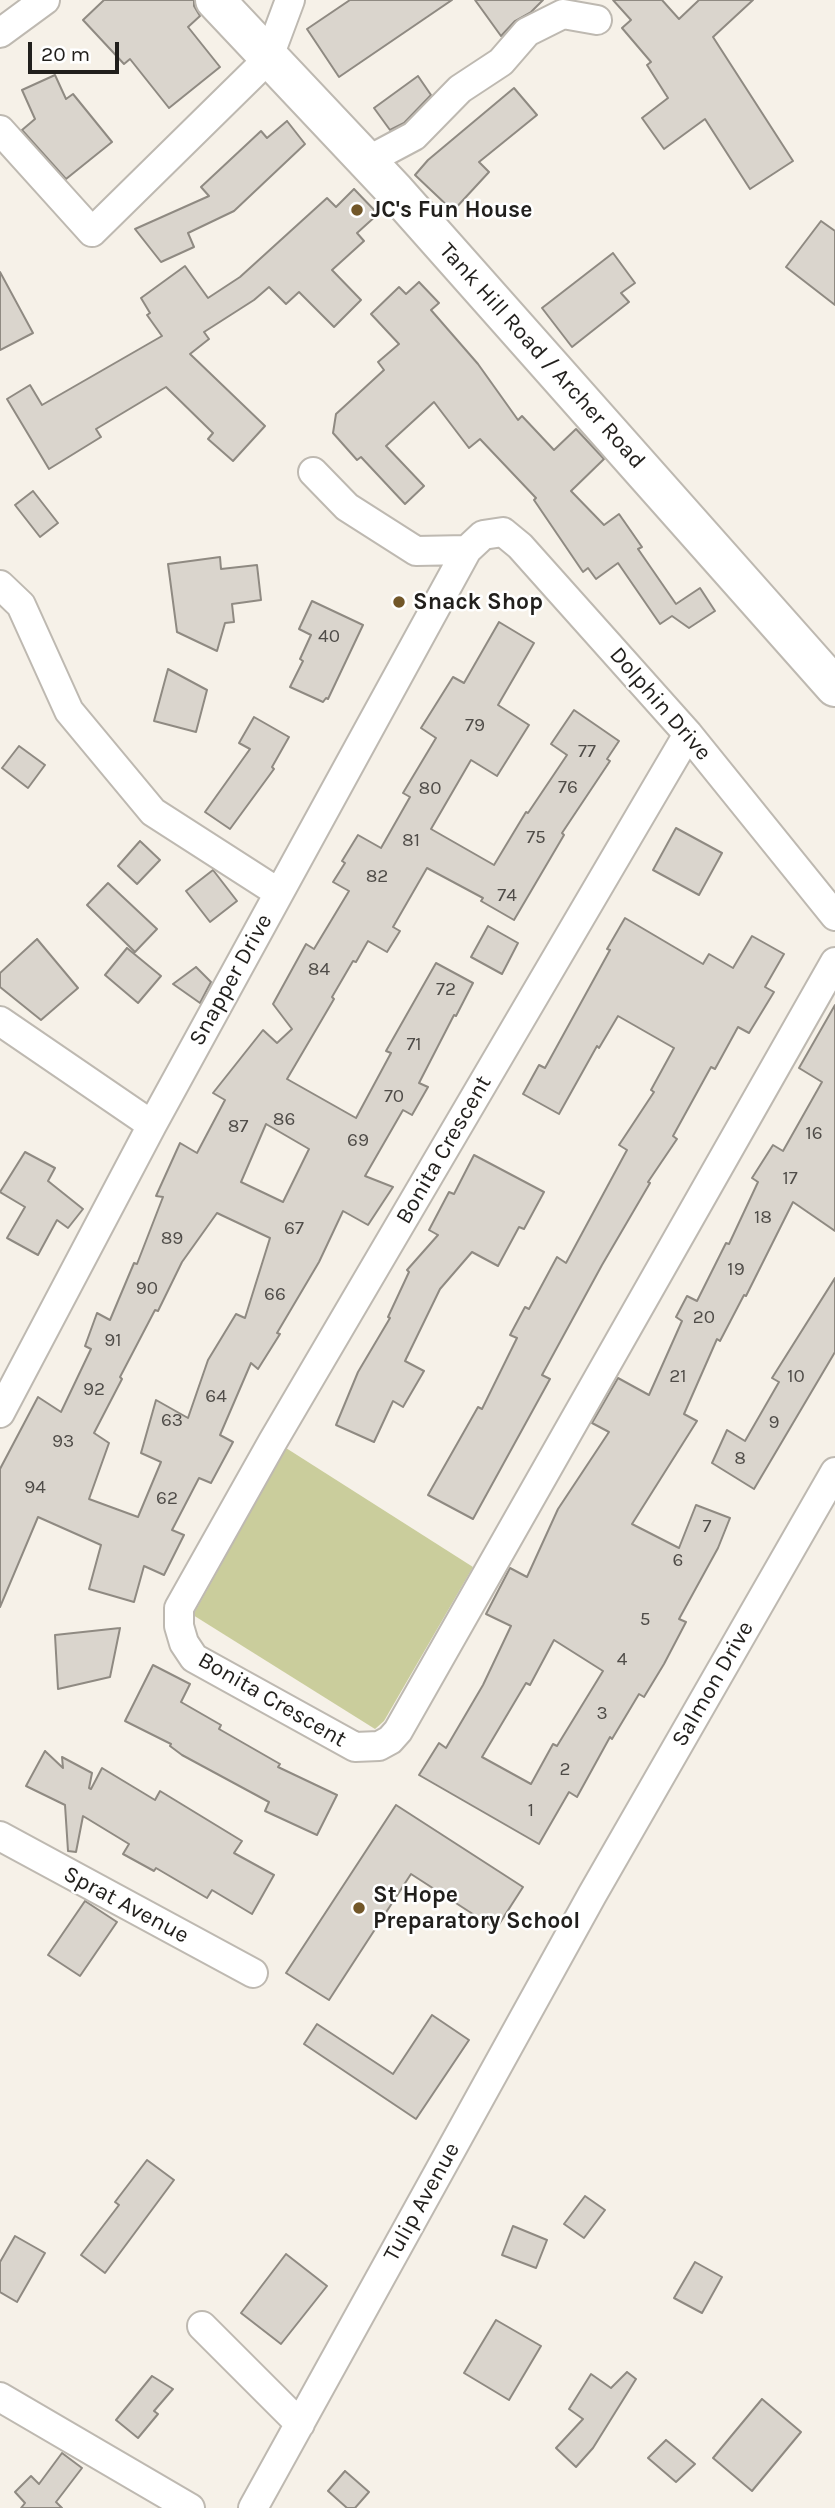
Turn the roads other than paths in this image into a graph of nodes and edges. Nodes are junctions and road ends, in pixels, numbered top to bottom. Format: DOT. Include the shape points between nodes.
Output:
graph roads {
  1 [pos="46,0"];
  2 [pos="215,0"];
  3 [pos="290,0"];
  4 [pos="597,20"];
  5 [pos="0,33"];
  6 [pos="268,59"];
  7 [pos="0,130"];
  8 [pos="367,161"];
  9 [pos="313,472"];
  10 [pos="467,550"];
  11 [pos="0,586"];
  12 [pos="835,687"];
  13 [pos="688,734"];
  14 [pos="279,893"];
  15 [pos="835,916"];
  16 [pos="835,962"];
  17 [pos="0,1021"];
  18 [pos="152,1125"];
  19 [pos="0,1413"];
  20 [pos="835,1472"];
  21 [pos="0,1836"];
  22 [pos="592,1895"];
  23 [pos="253,1973"];
  24 [pos="202,2326"];
  25 [pos="0,2397"];
  26 [pos="300,2424"];
  27 [pos="190,2508"];
  28 [pos="253,2508"];
  1 -- 5 [label="street"];
  2 -- 6 [label="street, Tank Hill Road / Archer Road"];
  3 -- 6 [label="street"];
  4 -- 8 [label="street" via="563,14 527,32 501,62 460,89 414,136"];
  6 -- 7 [label="street" via="92,232"];
  6 -- 8 [label="street, Tank Hill Road / Archer Road"];
  8 -- 12 [label="street, Tank Hill Road / Archer Road"];
  9 -- 10 [label="street" via="347,507 416,551"];
  10 -- 13 [label="street, Dolphin Drive" via="484,535 503,532 520,546"];
  10 -- 14 [label="street, Snapper Drive"];
  11 -- 14 [label="street" via="21,605 69,711 153,812"];
  13 -- 15 [label="street, Dolphin Drive"];
  13 -- 16 [label="street, Bonita Crescent" via="179,1608 184,1643 194,1658 355,1747 379,1746 390,1740"];
  14 -- 18 [label="street, Snapper Drive"];
  17 -- 18 [label="street"];
  18 -- 19 [label="street, Snapper Drive"];
  20 -- 22 [label="street, Salmon Drive"];
  21 -- 23 [label="street, Sprat Avenue"];
  22 -- 26 [label="street, Tulip Avenue"];
  24 -- 26 [label="street"];
  25 -- 27 [label="street"];
  26 -- 28 [label="street, Tulip Avenue"];
}
